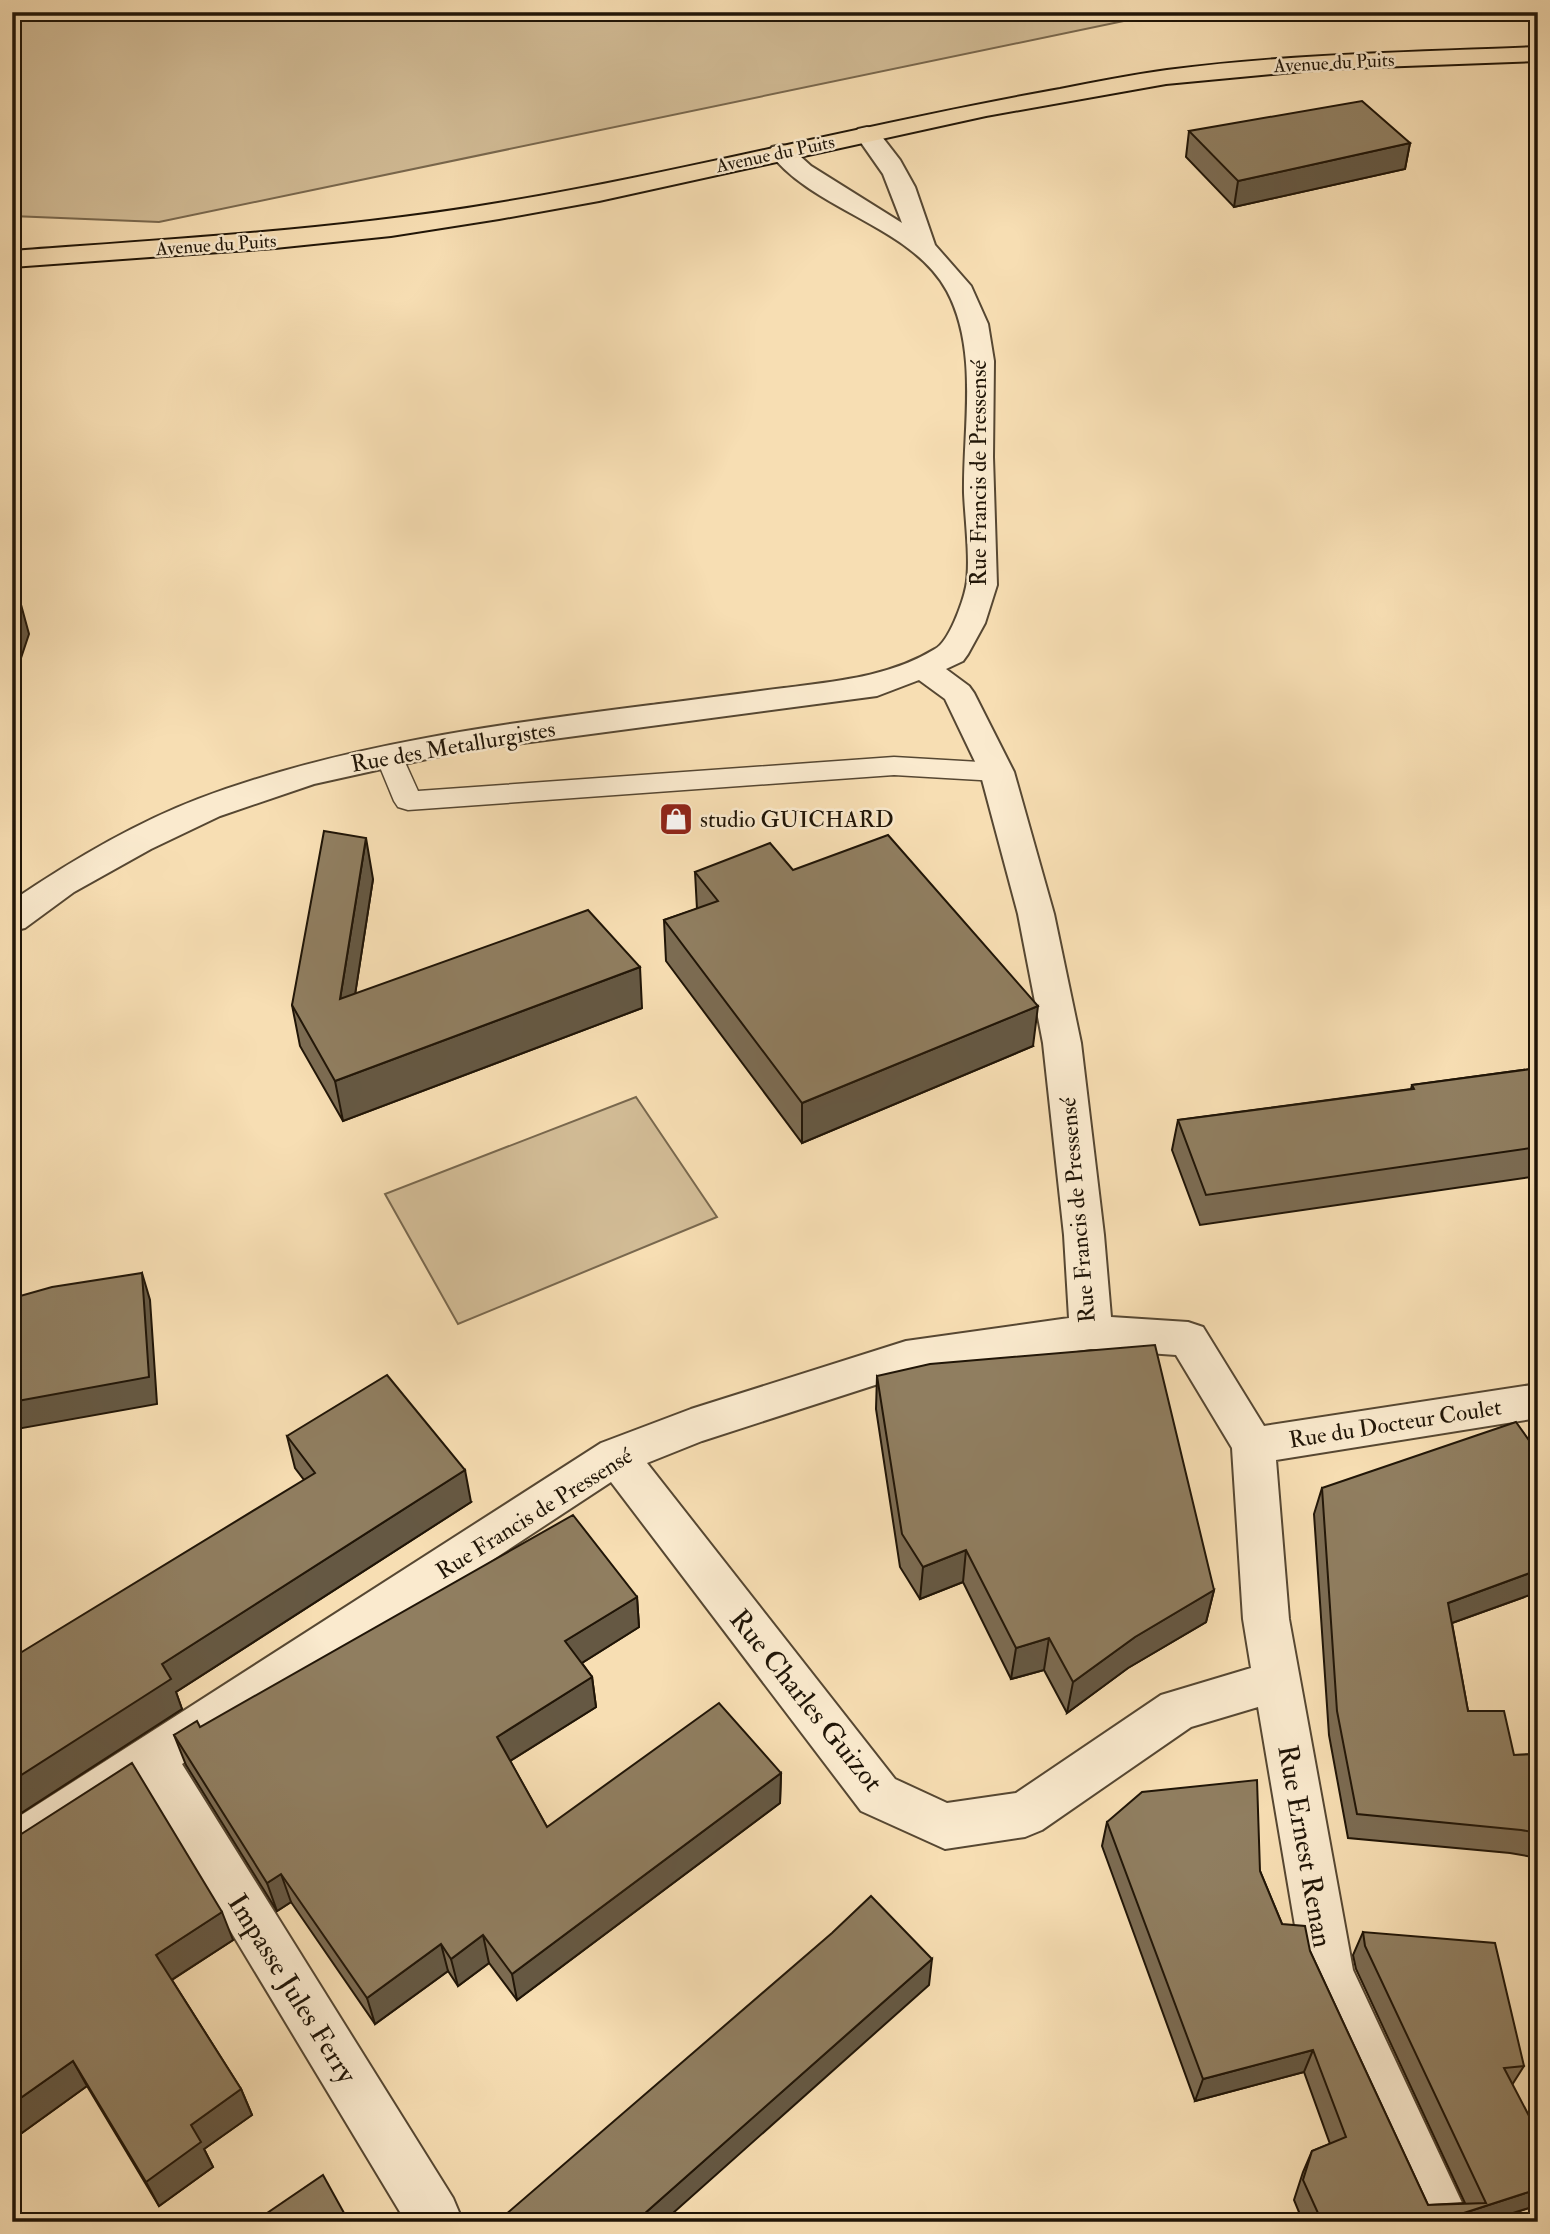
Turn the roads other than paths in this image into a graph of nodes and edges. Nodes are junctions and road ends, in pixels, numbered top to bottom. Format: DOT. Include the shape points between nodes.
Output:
graph roads {
  1 [pos="1538,54"];
  2 [pos="1538,66"];
  3 [pos="875,143"];
  4 [pos="781,152"];
  5 [pos="802,171"];
  6 [pos="923,247"];
  7 [pos="12,260"];
  8 [pos="924,668"];
  9 [pos="389,755"];
  10 [pos="997,772"];
  11 [pos="12,919"];
  12 [pos="1091,1332"];
  13 [pos="1538,1401"];
  14 [pos="1252,1446"];
  15 [pos="616,1456"];
  16 [pos="1278,1681"];
  17 [pos="152,1758"];
  18 [pos="12,1849"];
  19 [pos="434,2217"];
  20 [pos="1444,2222"];
  1 -- 3 [label="main road, Avenue du Puits" via="1324,62 1193,74 986,109"];
  2 -- 3 [label="main road, Avenue du Puits" via="1330,78 1182,94 982,130"];
  3 -- 4 [label="main road, Avenue du Puits"];
  3 -- 5 [label="main road, Avenue du Puits"];
  3 -- 6 [label="street" via="903,185"];
  4 -- 5 [label="street"];
  4 -- 7 [label="main road, Avenue du Puits" via="599,193 391,228"];
  5 -- 6 [label="street"];
  5 -- 7 [label="main road, Avenue du Puits" via="588,216 376,244 83,266"];
  6 -- 8 [label="street, Rue Francis de Pressensé" via="958,286 974,324 980,361 982,585 952,654"];
  8 -- 9 [label="street, Rue des Metallurgistes" via="877,686 558,726"];
  8 -- 10 [label="street, Rue Francis de Pressensé" via="958,693"];
  9 -- 10 [label="lane" via="408,801 894,766"];
  9 -- 11 [label="street, Rue des Metallurgistes" via="307,775 208,808 62,884"];
  10 -- 12 [label="street, Rue Francis de Pressensé" via="1037,914 1062,1043"];
  12 -- 14 [label="street" via="1188,1339"];
  12 -- 15 [label="street, Rue Francis de Pressensé" via="906,1357"];
  13 -- 14 [label="street, Rue du Docteur Coulet"];
  14 -- 16 [label="street, Rue Ernest Renan" via="1266,1619"];
  15 -- 16 [label="street, Rue Charles Guizot" via="878,1795 945,1826 1025,1814 1178,1710"];
  15 -- 17 [label="street, Rue Francis de Pressensé"];
  16 -- 20 [label="street, Rue Ernest Renan" via="1328,1973"];
  17 -- 18 [label="street, Rue Francis de Pressensé"];
  17 -- 19 [label="street, Impasse Jules Ferry"];
}
